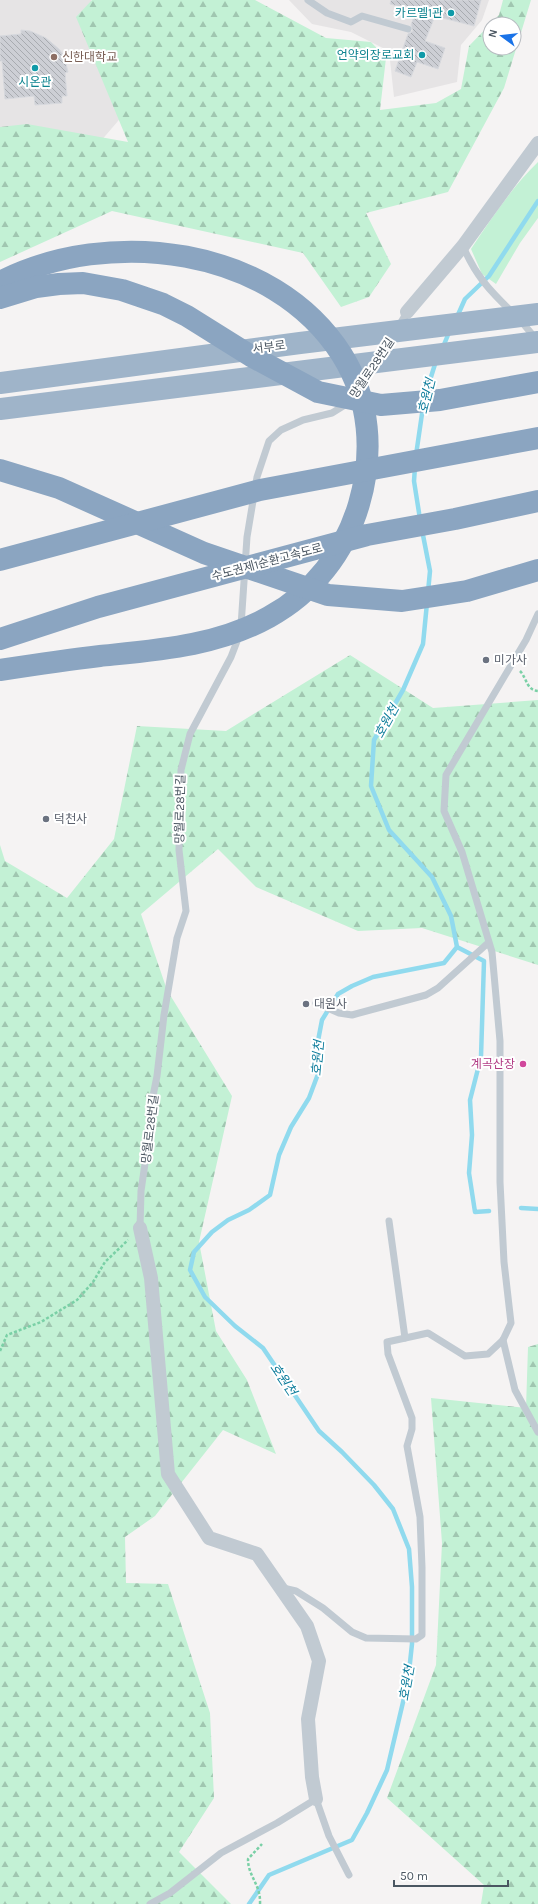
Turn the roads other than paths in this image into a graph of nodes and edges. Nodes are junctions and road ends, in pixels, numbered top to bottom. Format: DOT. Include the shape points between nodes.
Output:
graph roads {
  1 [pos="308,0"];
  2 [pos="408,29"];
  3 [pos="538,143"];
  4 [pos="463,246"];
  5 [pos="0,282"];
  6 [pos="0,298"];
  7 [pos="406,312"];
  8 [pos="538,314"];
  9 [pos="538,342"];
  10 [pos="0,382"];
  11 [pos="538,382"];
  12 [pos="0,409"];
  13 [pos="537,438"];
  14 [pos="0,470"];
  15 [pos="538,501"];
  16 [pos="0,560"];
  17 [pos="538,570"];
  18 [pos="538,614"];
  19 [pos="6,636"];
  20 [pos="0,670"];
  21 [pos="488,943"];
  22 [pos="316,1002"];
  23 [pos="389,1221"];
  24 [pos="140,1228"];
  25 [pos="405,1338"];
  26 [pos="503,1340"];
  27 [pos="538,1432"];
  28 [pos="282,1588"];
  29 [pos="316,1799"];
  30 [pos="349,1874"];
  31 [pos="150,1904"];
  1 -- 2 [label="lane" via="327,13 351,22 362,16"];
  3 -- 4 [label="street, 망월로28번길"];
  4 -- 7 [label="street, 망월로28번길"];
  4 -- 9 [label="lane" via="471,266 492,293 526,325"];
  5 -- 20 [label="highway" via="40,265 98,252 165,253 194,258 262,282 305,311 334,344 359,391 368,438 366,474 355,518 338,553 317,580 296,600 270,617 237,632 181,646"];
  6 -- 11 [label="highway" via="19,291 71,283 122,290 149,299 200,323 251,356 318,392 381,405 440,400"];
  7 -- 24 [label="lane, 망월로28번길" via="389,345 347,405 332,414 303,420 281,430 269,441 263,454 246,538 240,633 231,657 190,734 180,770 179,850 186,911 177,938 150,1111 141,1191"];
  8 -- 10 [label="highway, 서부로"];
  9 -- 12 [label="highway"];
  13 -- 16 [label="highway" via="260,490"];
  14 -- 17 [label="highway" via="30,478 81,498 204,553 328,595 402,601 467,591"];
  15 -- 19 [label="highway, 수도권제1순환고속도로" via="367,535 98,607"];
  18 -- 21 [label="lane" via="526,640 446,775 444,811 462,852"];
  21 -- 22 [label="lane" via="438,988 426,995 352,1015 339,1013"];
  21 -- 26 [label="lane" via="492,952 500,1041 500,1182 504,1262 511,1323"];
  23 -- 25 [label="lane"];
  24 -- 28 [label="street, 망월로28번길" via="151,1278 168,1474 208,1538 257,1554"];
  25 -- 26 [label="lane" via="428,1333 465,1356 488,1354"];
  25 -- 28 [label="lane" via="387,1342 388,1354 412,1418 407,1446 420,1517 422,1635 416,1639 366,1638 352,1632 296,1591"];
  26 -- 27 [label="lane" via="515,1390"];
  28 -- 29 [label="street" via="307,1626 319,1661 308,1719"];
  29 -- 30 [label="lane" via="329,1836"];
  29 -- 31 [label="lane" via="221,1853 170,1893"];
}
